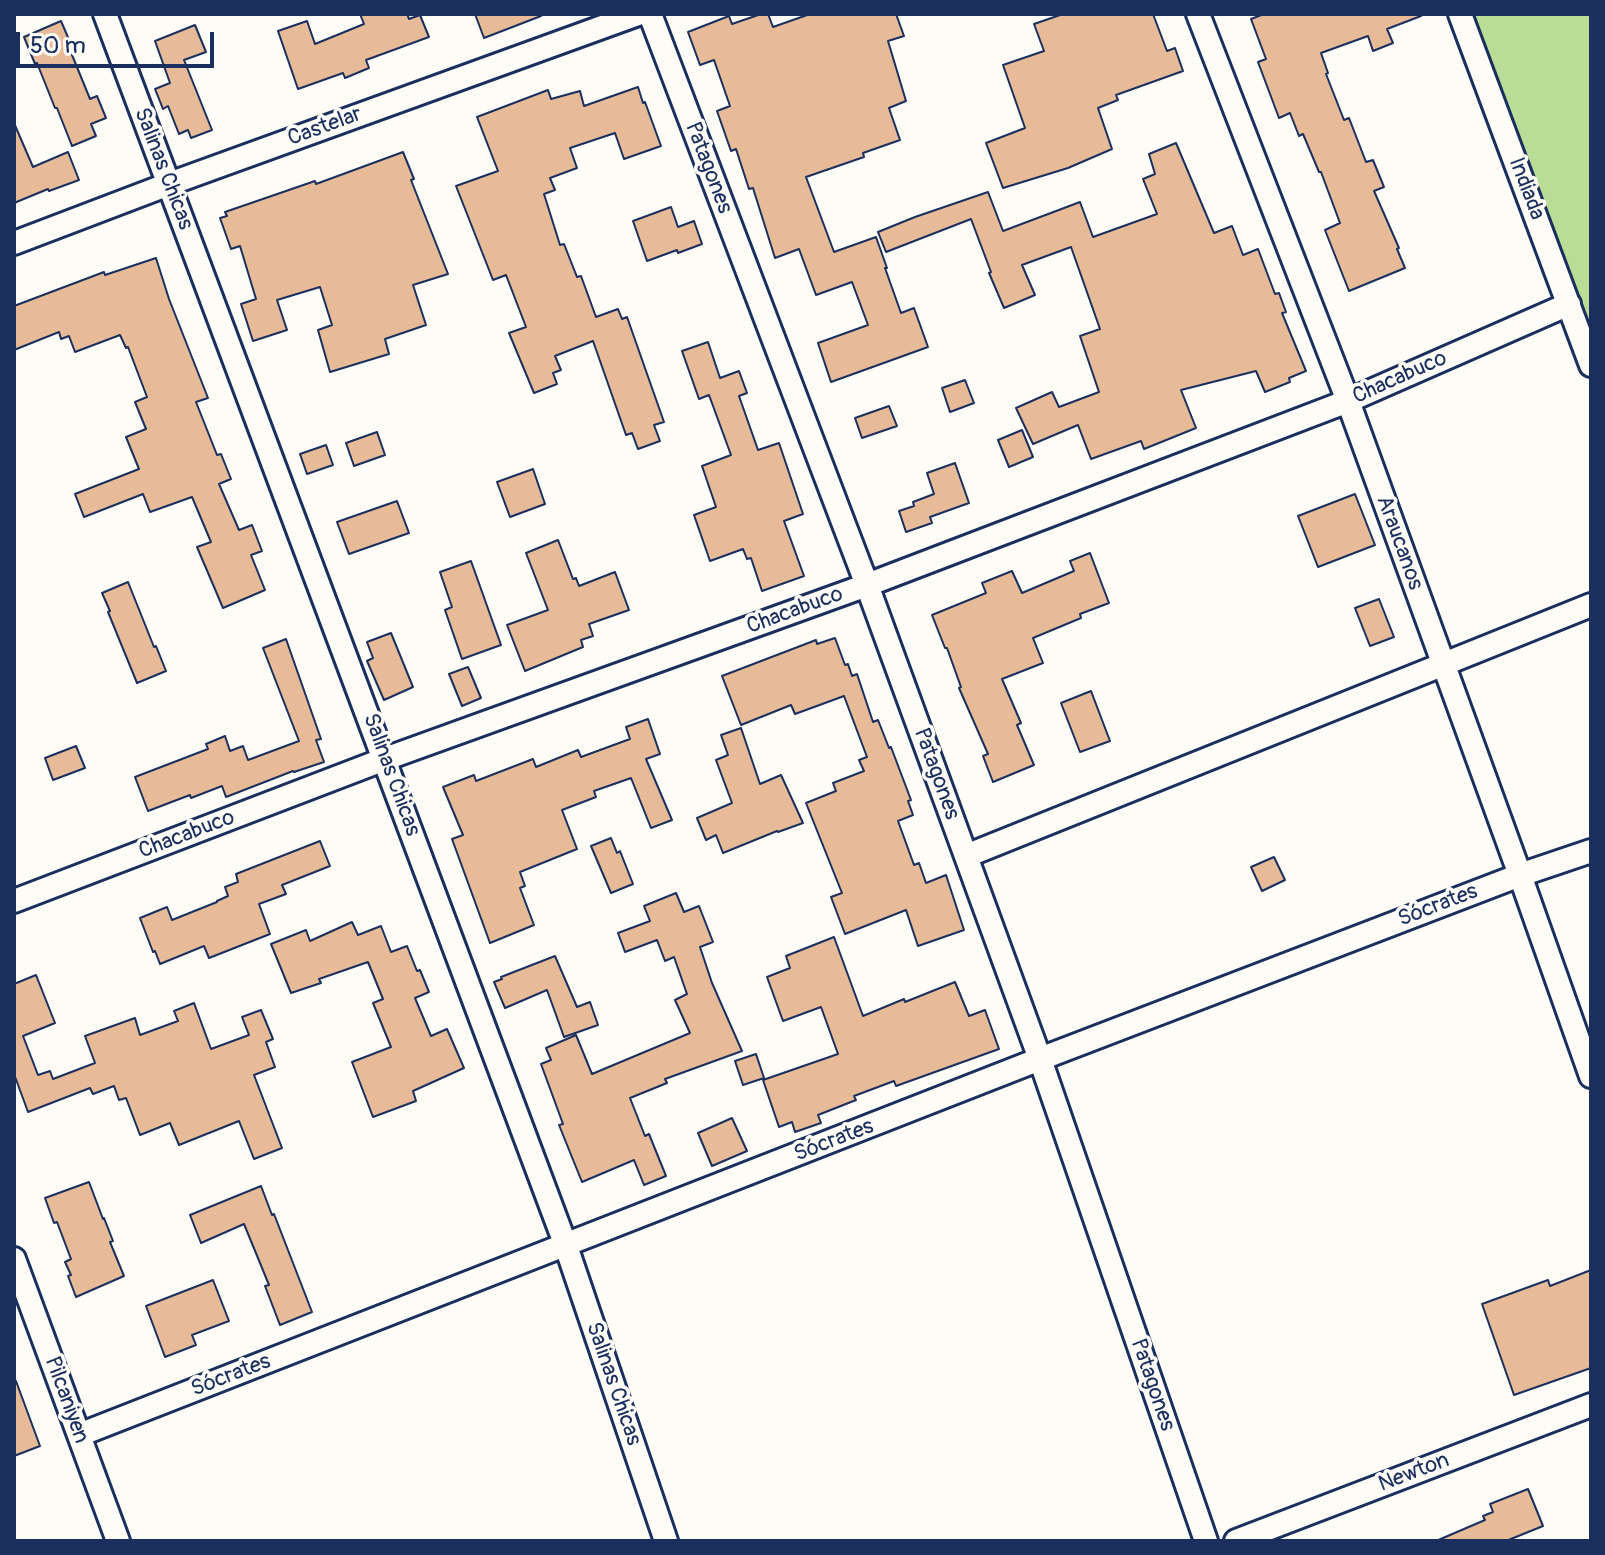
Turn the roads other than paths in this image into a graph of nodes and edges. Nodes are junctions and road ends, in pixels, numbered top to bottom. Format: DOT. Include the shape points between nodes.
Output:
graph roads {
  1 [pos="105,14"];
  2 [pos="638,14"];
  3 [pos="650,14"];
  4 [pos="1198,14"];
  5 [pos="1460,14"];
  6 [pos="169,184"];
  7 [pos="14,243"];
  8 [pos="1569,304"];
  9 [pos="1591,365"];
  10 [pos="1348,401"];
  11 [pos="867,585"];
  12 [pos="1591,605"];
  13 [pos="1443,665"];
  14 [pos="385,759"];
  15 [pos="1591,851"];
  16 [pos="966,856"];
  17 [pos="1520,875"];
  18 [pos="14,901"];
  19 [pos="1040,1059"];
  20 [pos="1591,1076"];
  21 [pos="566,1246"];
  22 [pos="14,1259"];
  23 [pos="22,1307"];
  24 [pos="1591,1405"];
  25 [pos="79,1435"];
  26 [pos="118,1541"];
  27 [pos="666,1541"];
  28 [pos="1206,1541"];
  29 [pos="1236,1541"];
  1 -- 6 [label="street, Salinas Chicas"];
  2 -- 6 [label="street, Castelar"];
  3 -- 11 [label="street, Patagones"];
  4 -- 10 [label="street, Araucanos"];
  5 -- 8 [label="street, Indiada"];
  6 -- 7 [label="street, Castelar"];
  6 -- 14 [label="street, Salinas Chicas"];
  8 -- 9 [label="street, Indiada"];
  8 -- 10 [label="street, Chacabuco"];
  10 -- 11 [label="street, Chacabuco"];
  10 -- 13 [label="street, Araucanos"];
  11 -- 14 [label="street, Chacabuco"];
  11 -- 16 [label="street, Patagones"];
  12 -- 13 [label="street"];
  13 -- 16 [label="street"];
  13 -- 17 [label="street, Araucanos"];
  14 -- 18 [label="street, Chacabuco"];
  14 -- 21 [label="street, Salinas Chicas"];
  15 -- 17 [label="street, Sócrates"];
  16 -- 19 [label="street, Patagones"];
  17 -- 19 [label="street, Sócrates"];
  17 -- 20 [label="street, Araucanos"];
  19 -- 21 [label="street, Sócrates"];
  19 -- 28 [label="street, Patagones"];
  21 -- 25 [label="street, Sócrates"];
  21 -- 27 [label="street, Salinas Chicas"];
  22 -- 23 [label="street, Pilcaniyen"];
  23 -- 25 [label="street, Pilcaniyen"];
  24 -- 29 [label="street, Newton"];
  25 -- 26 [label="street, Pilcaniyen"];
}
